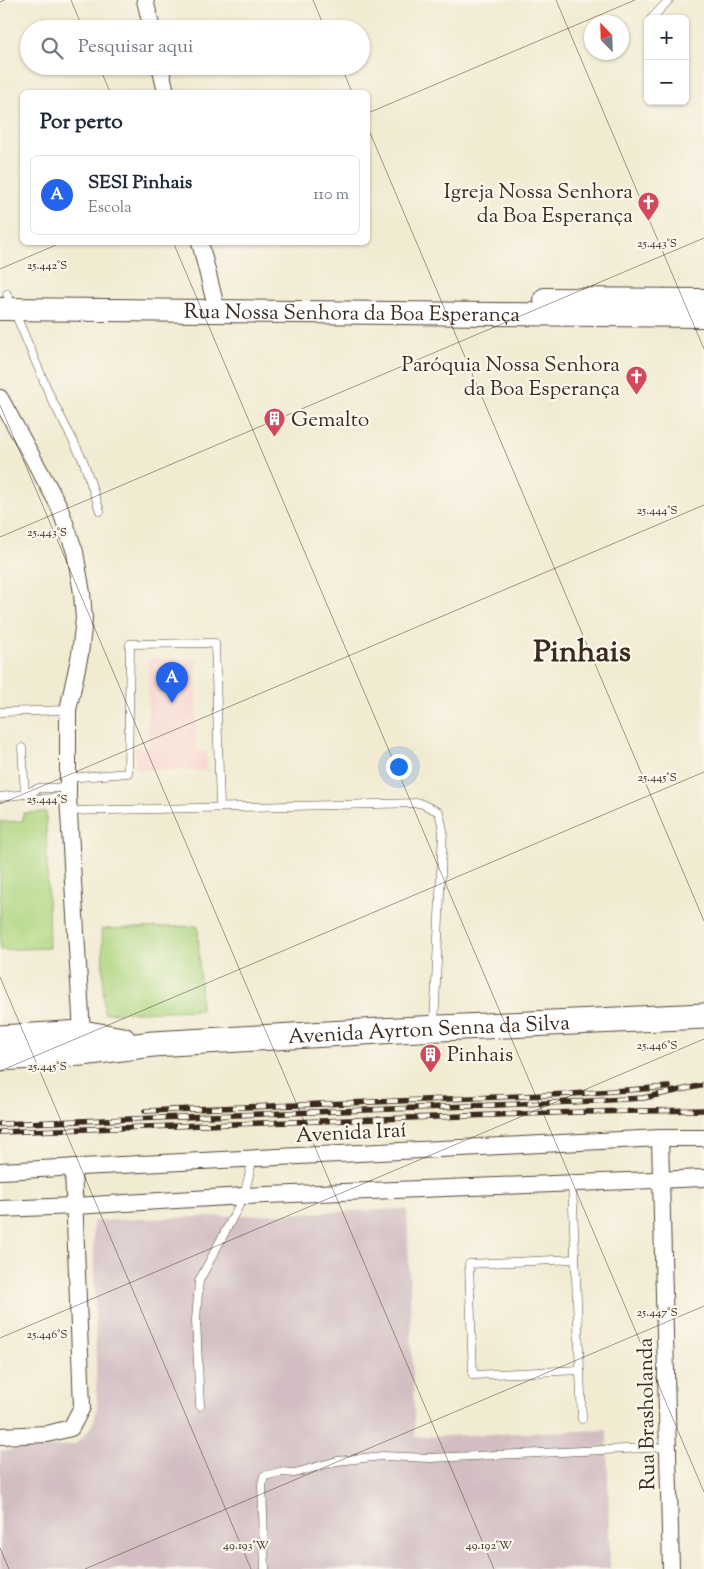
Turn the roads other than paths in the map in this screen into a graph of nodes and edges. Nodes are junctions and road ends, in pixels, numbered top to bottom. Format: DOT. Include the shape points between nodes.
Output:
graph roads {
  1 [pos="145,0"];
  2 [pos="669,0"];
  3 [pos="655,15"];
  4 [pos="150,20"];
  5 [pos="162,75"];
  6 [pos="166,90"];
  7 [pos="201,245"];
  8 [pos="704,300"];
  9 [pos="5,301"];
  10 [pos="215,304"];
  11 [pos="704,316"];
  12 [pos="0,398"];
  13 [pos="100,511"];
  14 [pos="68,710"];
  15 [pos="0,712"];
  16 [pos="22,748"];
  17 [pos="69,793"];
  18 [pos="25,794"];
  19 [pos="0,797"];
  20 [pos="220,807"];
  21 [pos="704,1016"];
  22 [pos="434,1028"];
  23 [pos="82,1033"];
  24 [pos="0,1038"];
  25 [pos="153,1044"];
  26 [pos="0,1058"];
  27 [pos="660,1138"];
  28 [pos="704,1138"];
  29 [pos="253,1158"];
  30 [pos="73,1168"];
  31 [pos="0,1170"];
  32 [pos="704,1178"];
  33 [pos="661,1179"];
  34 [pos="572,1183"];
  35 [pos="244,1196"];
  36 [pos="76,1206"];
  37 [pos="0,1209"];
  38 [pos="575,1259"];
  39 [pos="580,1370"];
  40 [pos="200,1406"];
  41 [pos="582,1419"];
  42 [pos="0,1436"];
  43 [pos="668,1447"];
  44 [pos="264,1569"];
  45 [pos="671,1569"];
  1 -- 4 [label="street"];
  2 -- 3 [label="lane"];
  5 -- 6 [label="street"];
  7 -- 10 [label="street"];
  8 -- 10 [label="street, Rua Nossa Senhora da Boa Esperança"];
  9 -- 10 [label="street, Rua Nossa Senhora da Boa Esperança"];
  9 -- 13 [label="lane" via="83,460"];
  10 -- 11 [label="street, Rua Nossa Senhora da Boa Esperança"];
  12 -- 14 [label="street" via="59,506 75,552 84,619"];
  14 -- 15 [label="lane"];
  14 -- 17 [label="street"];
  16 -- 18 [label="lane"];
  17 -- 18 [label="lane" via="38,798"];
  17 -- 20 [label="lane"];
  17 -- 20 [label="lane" via="128,773 130,644 215,643"];
  17 -- 23 [label="street"];
  18 -- 19 [label="lane"];
  20 -- 22 [label="lane" via="420,803 439,812 443,830"];
  21 -- 22 [label="main road, Avenida Ayrton Senna da Silva"];
  22 -- 25 [label="main road, Avenida Ayrton Senna da Silva"];
  23 -- 24 [label="main road, Avenida Ayrton Senna da Silva"];
  23 -- 25 [label="main road, Avenida Ayrton Senna da Silva"];
  25 -- 26 [label="main road, Avenida Ayrton Senna da Silva"];
  27 -- 28 [label="street, Avenida Iraí"];
  27 -- 29 [label="street, Avenida Iraí"];
  27 -- 33 [label="street, Rua Brasholanda"];
  29 -- 30 [label="street, Avenida Iraí"];
  29 -- 35 [label="lane"];
  30 -- 31 [label="street, Avenida Iraí"];
  30 -- 36 [label="street"];
  32 -- 33 [label="street"];
  33 -- 34 [label="street"];
  33 -- 43 [label="street, Rua Brasholanda"];
  34 -- 35 [label="street"];
  34 -- 38 [label="lane"];
  35 -- 36 [label="street"];
  35 -- 40 [label="lane" via="199,1281 196,1320"];
  36 -- 37 [label="street"];
  36 -- 42 [label="street" via="82,1407 71,1428 47,1434"];
  38 -- 39 [label="lane"];
  38 -- 39 [label="lane" via="469,1264 473,1375"];
  39 -- 41 [label="lane"];
  43 -- 44 [label="lane" via="430,1458 382,1456 337,1461 295,1473 264,1476"];
  43 -- 45 [label="street, Rua Brasholanda"];
}
